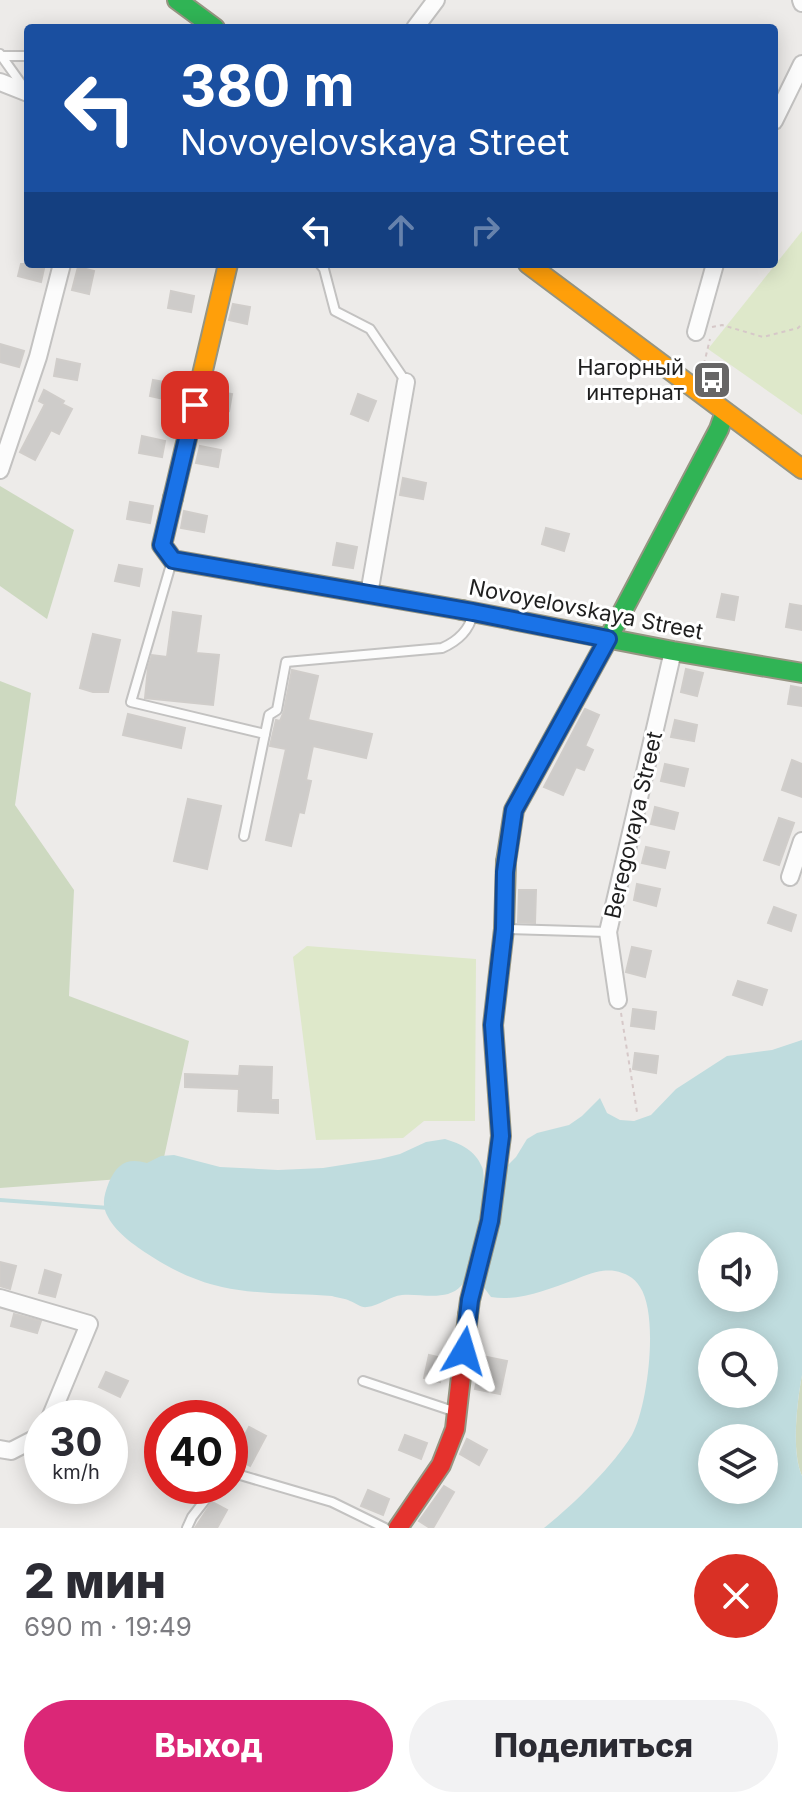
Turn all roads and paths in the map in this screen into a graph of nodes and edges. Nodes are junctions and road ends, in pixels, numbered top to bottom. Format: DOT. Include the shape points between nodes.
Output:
graph roads {
  1 [pos="177,0"];
  2 [pos="436,0"];
  3 [pos="210,24"];
  4 [pos="418,24"];
  5 [pos="1,55"];
  6 [pos="24,56"];
  7 [pos="802,64"];
  8 [pos="0,82"];
  9 [pos="24,87"];
  10 [pos="24,91"];
  11 [pos="778,113"];
  12 [pos="61,268"];
  13 [pos="227,268"];
  14 [pos="323,268"];
  15 [pos="533,268"];
  16 [pos="714,268"];
  17 [pos="802,324"];
  18 [pos="696,332"];
  19 [pos="406,382"];
  20 [pos="725,412"];
  21 [pos="802,469"];
  22 [pos="0,470"];
  23 [pos="173,560"];
  24 [pos="369,594"];
  25 [pos="473,612"];
  26 [pos="608,639"];
  27 [pos="673,651"];
  28 [pos="802,673"];
  29 [pos="265,734"];
  30 [pos="244,836"];
  31 [pos="802,841"];
  32 [pos="790,877"];
  33 [pos="504,929"];
  34 [pos="608,932"];
  35 [pos="618,1000"];
  36 [pos="637,1112"];
  37 [pos="0,1298"];
  38 [pos="363,1381"];
  39 [pos="57,1400"];
  40 [pos="457,1412"];
  41 [pos="24,1444"];
  42 [pos="0,1449"];
  43 [pos="248,1477"];
  44 [pos="202,1504"];
  45 [pos="187,1528"];
  46 [pos="385,1528"];
  47 [pos="398,1528"];
  1 -- 3 [label="street"];
  2 -- 4 [label="street"];
  5 -- 6 [label="lane"];
  5 -- 9 [label="lane"];
  7 -- 11 [label="street"];
  8 -- 10 [label="street"];
  12 -- 22 [label="street"];
  13 -- 23 [label="street" via="162,545"];
  14 -- 19 [label="lane" via="335,311 370,329"];
  15 -- 20 [label="street"];
  16 -- 18 [label="street"];
  17 -- 18 [label="path" via="763,337 722,325"];
  19 -- 24 [label="street"];
  20 -- 21 [label="street"];
  20 -- 26 [label="street"];
  23 -- 24 [label="street, Novoyelovskaya Street"];
  23 -- 29 [label="lane" via="131,702"];
  24 -- 25 [label="street, Novoyelovskaya Street"];
  25 -- 26 [label="street, Novoyelovskaya Street"];
  25 -- 29 [label="lane" via="471,624 456,642 442,648 286,662 277,710 269,715"];
  26 -- 27 [label="street, Novoyelovskaya Street"];
  26 -- 33 [label="street" via="514,810"];
  27 -- 28 [label="street, Novoyelovskaya Street"];
  27 -- 34 [label="street, Beregovaya Street"];
  29 -- 30 [label="lane"];
  31 -- 32 [label="street"];
  33 -- 34 [label="lane"];
  33 -- 40 [label="street" via="493,1025 501,1136 490,1221 470,1300"];
  34 -- 35 [label="street, Beregovaya Street"];
  35 -- 36 [label="path"];
  37 -- 39 [label="street" via="89,1324"];
  38 -- 40 [label="lane"];
  40 -- 47 [label="street" via="441,1465"];
  41 -- 42 [label="street" via="11,1451"];
  43 -- 46 [label="lane" via="332,1502"];
  44 -- 45 [label="lane"];
}
